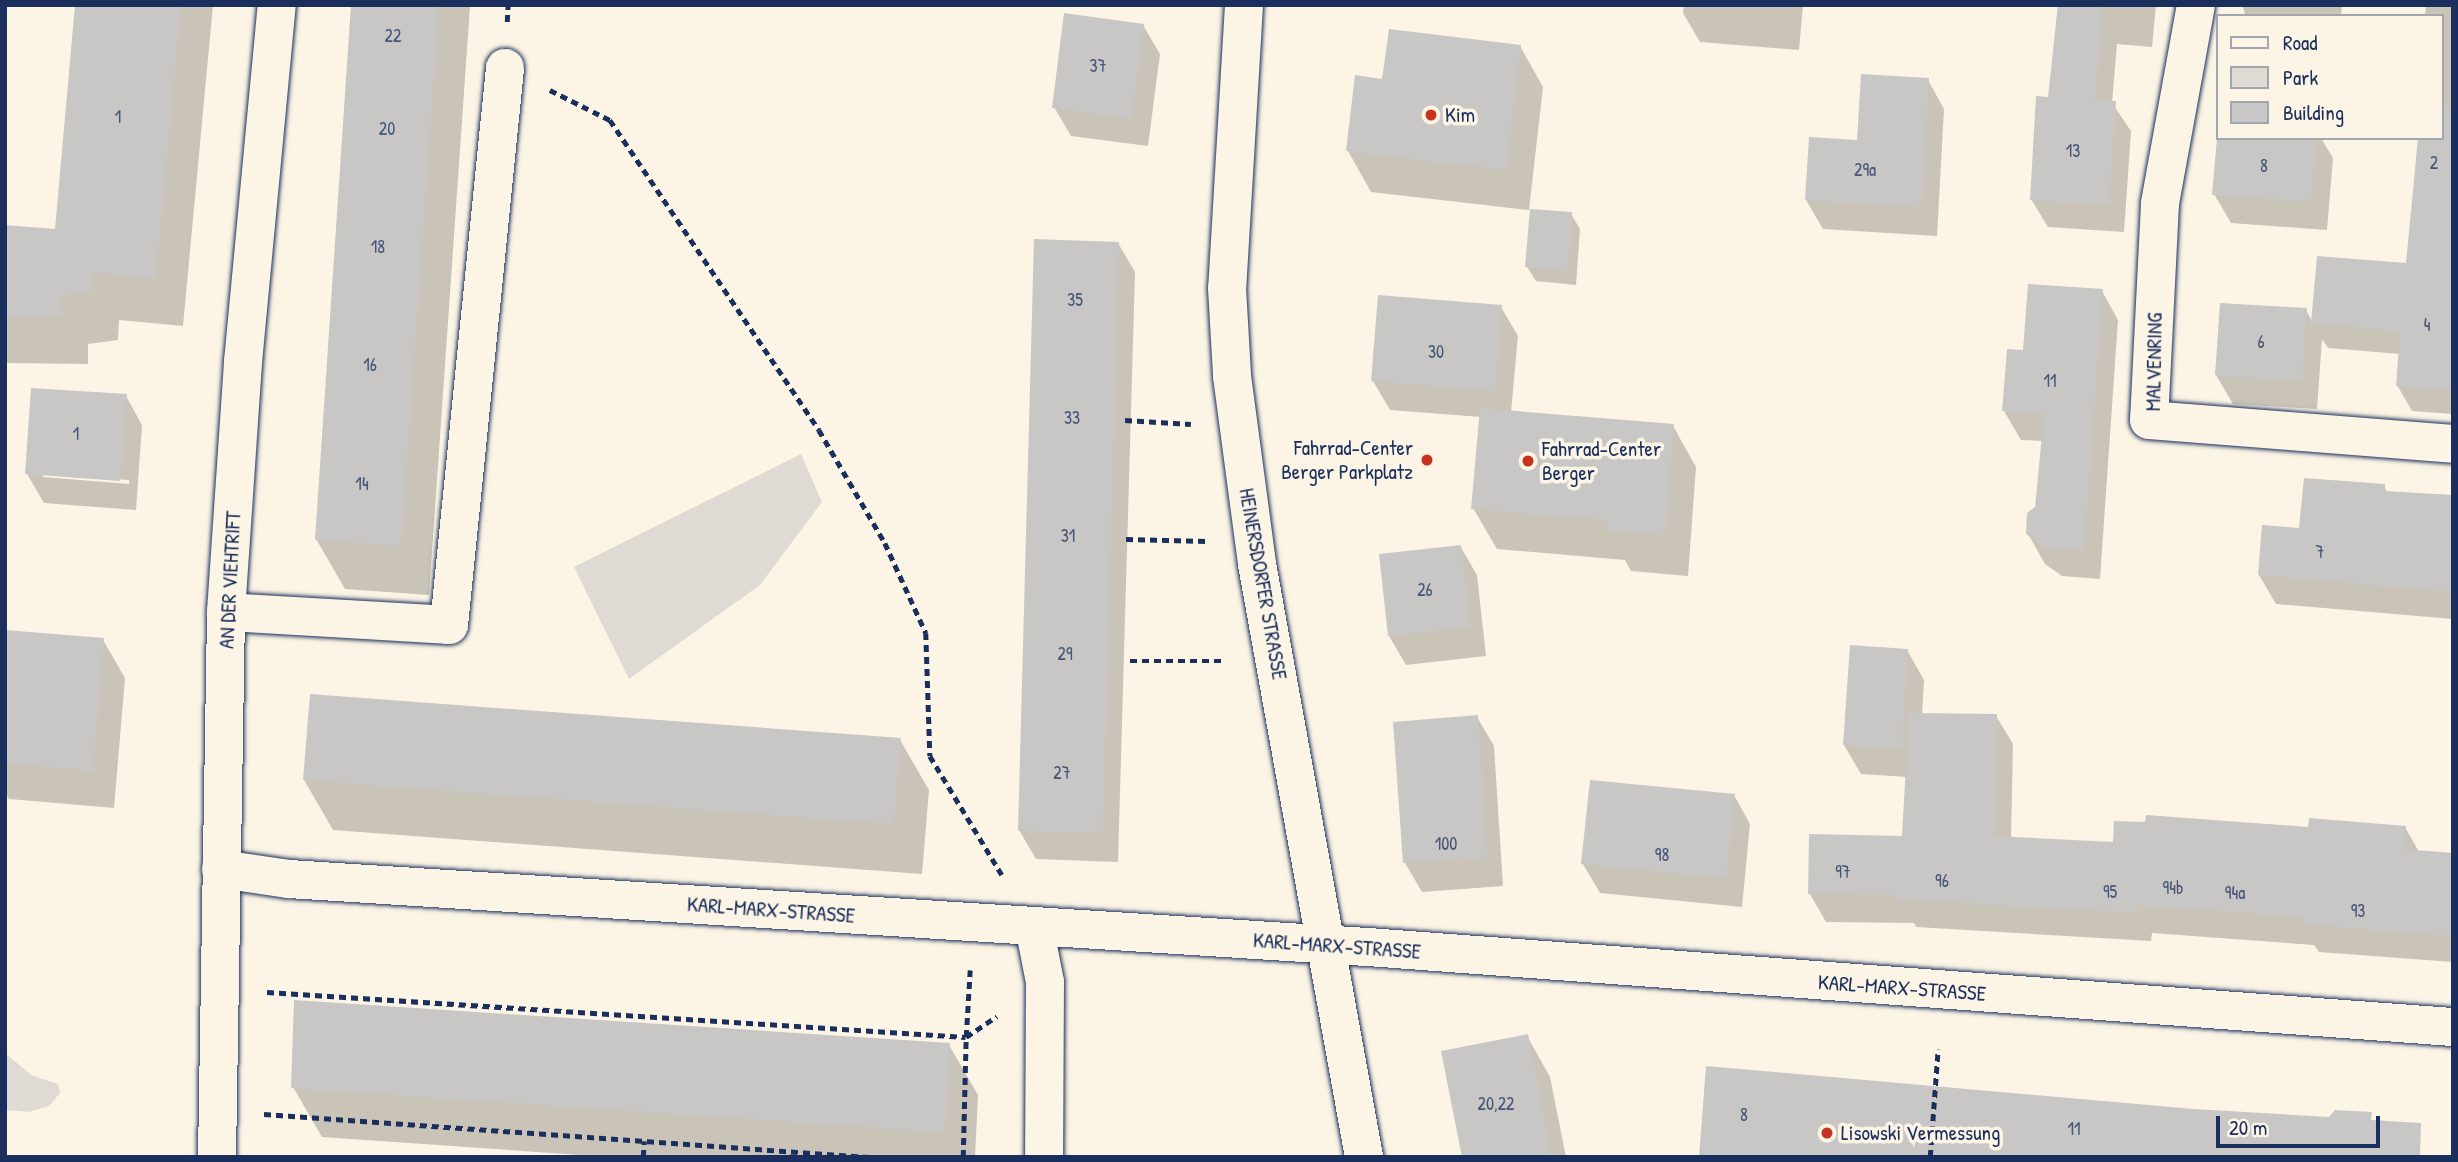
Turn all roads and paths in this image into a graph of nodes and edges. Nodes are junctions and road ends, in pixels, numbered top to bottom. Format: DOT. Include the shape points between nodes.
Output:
graph roads {
  1 [pos="277,5"];
  2 [pos="508,5"];
  3 [pos="1244,5"];
  4 [pos="2196,5"];
  5 [pos="505,68"];
  6 [pos="1125,420"];
  7 [pos="1195,424"];
  8 [pos="2453,444"];
  9 [pos="1126,539"];
  10 [pos="1208,541"];
  11 [pos="226,612"];
  12 [pos="1130,661"];
  13 [pos="1221,661"];
  14 [pos="221,869"];
  15 [pos="972,924"];
  16 [pos="1034,926"];
  17 [pos="1327,945"];
  18 [pos="1045,982"];
  19 [pos="252,991"];
  20 [pos="2453,1027"];
  21 [pos="967,1037"];
  22 [pos="1938,1049"];
  23 [pos="218,1111"];
  24 [pos="644,1141"];
  25 [pos="217,1157"];
  26 [pos="643,1157"];
  27 [pos="868,1157"];
  28 [pos="963,1157"];
  29 [pos="1044,1157"];
  30 [pos="1364,1157"];
  31 [pos="1930,1157"];
  1 -- 11 [label="street, AN DER VIEHTRIFT" via="243,362"];
  2 -- 5 [label="path"];
  3 -- 17 [label="street, HEINERSDORFER STRASSE" via="1227,289 1232,376 1257,564"];
  4 -- 8 [label="street, MALVENRING" via="2160,204 2149,420"];
  5 -- 11 [label="street" via="449,625"];
  5 -- 16 [label="path" via="610,120 819,430 885,543 926,633 930,756"];
  6 -- 7 [label="path"];
  9 -- 10 [label="path"];
  11 -- 14 [label="street, AN DER VIEHTRIFT"];
  12 -- 13 [label="path"];
  14 -- 15 [label="street, KARL-MARX-STRASSE" via="289,879"];
  14 -- 23 [label="street, AN DER VIEHTRIFT"];
  15 -- 16 [label="street, KARL-MARX-STRASSE"];
  15 -- 21 [label="path"];
  16 -- 17 [label="street, KARL-MARX-STRASSE"];
  16 -- 18 [label="street"];
  17 -- 20 [label="street, KARL-MARX-STRASSE"];
  17 -- 30 [label="street, HEINERSDORFER STRASSE"];
  18 -- 21 [label="path"];
  18 -- 29 [label="street"];
  19 -- 21 [label="path"];
  21 -- 28 [label="path"];
  22 -- 31 [label="path"];
  23 -- 24 [label="path"];
  23 -- 25 [label="street, AN DER VIEHTRIFT"];
  24 -- 26 [label="path"];
  24 -- 27 [label="path"];
}
